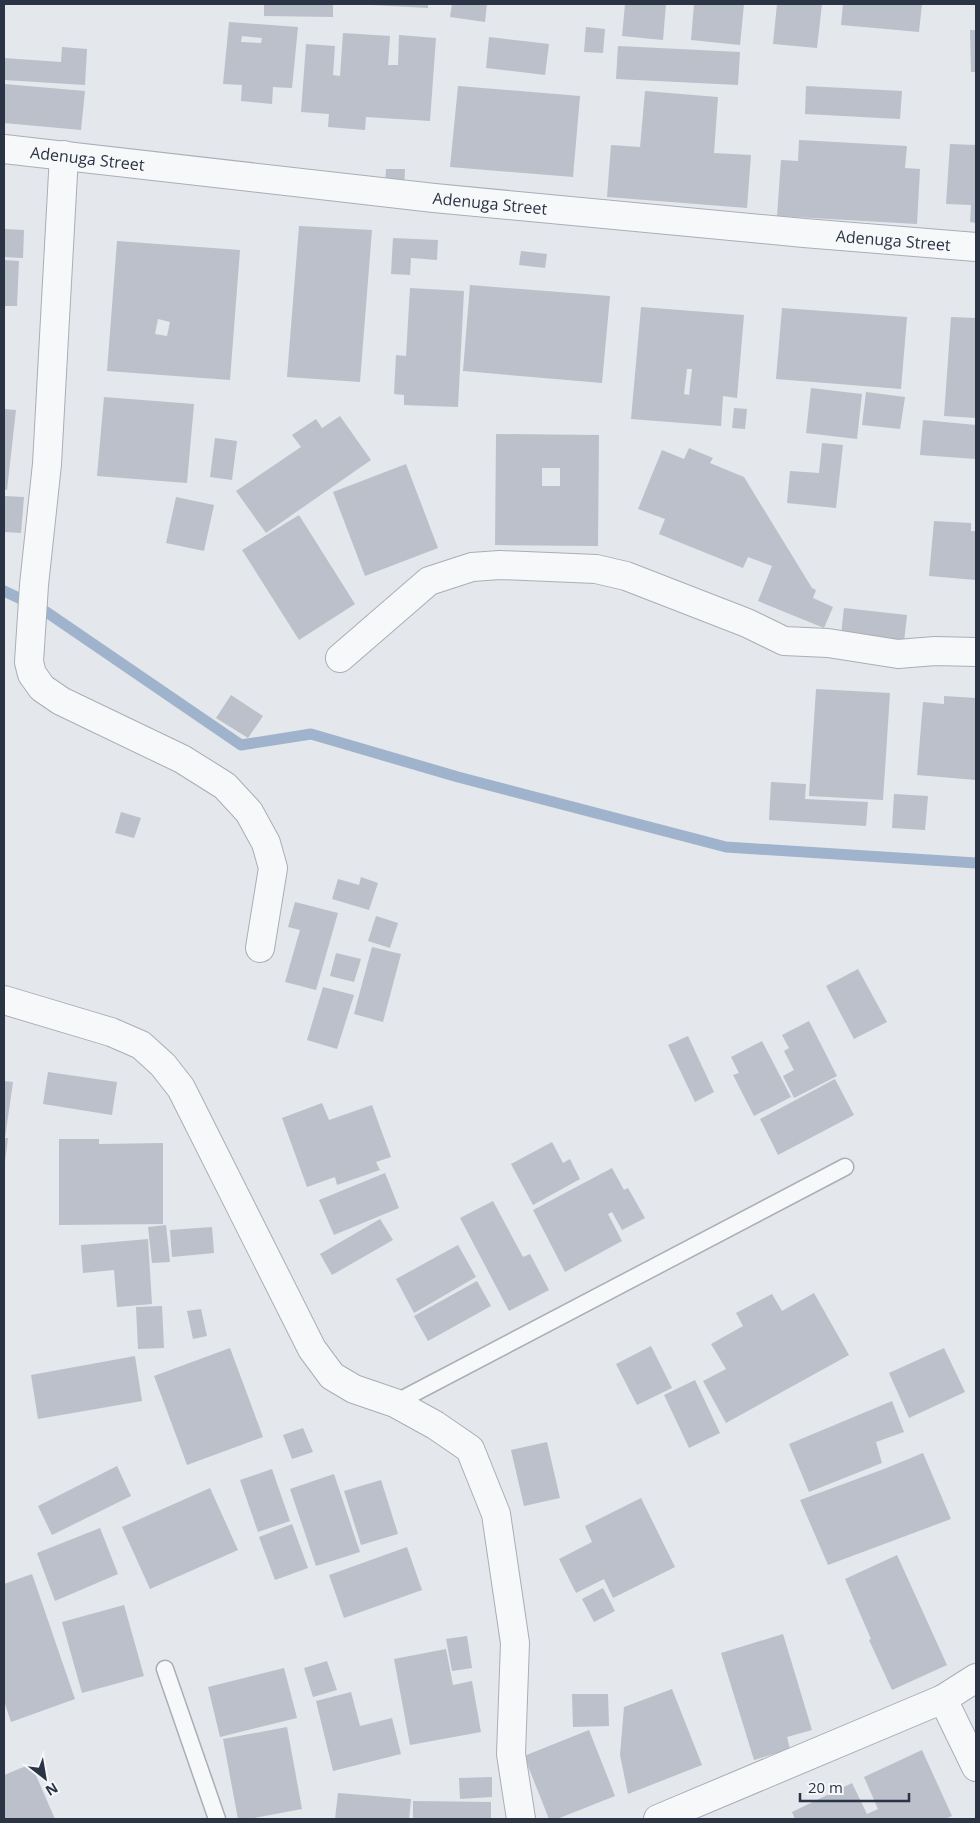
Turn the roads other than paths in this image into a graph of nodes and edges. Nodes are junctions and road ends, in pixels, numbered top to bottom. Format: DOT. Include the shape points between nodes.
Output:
graph roads {
  1 [pos="4,149"];
  2 [pos="64,155"];
  3 [pos="976,247"];
  4 [pos="976,652"];
  5 [pos="340,658"];
  6 [pos="260,948"];
  7 [pos="4,1000"];
  8 [pos="845,1167"];
  9 [pos="395,1403"];
  10 [pos="165,1669"];
  11 [pos="976,1678"];
  12 [pos="943,1699"];
  13 [pos="976,1767"];
  14 [pos="217,1819"];
  15 [pos="521,1819"];
  16 [pos="658,1819"];
  1 -- 2 [label="street, Adenuga Street"];
  2 -- 3 [label="street, Adenuga Street" via="444,199"];
  2 -- 6 [label="street" via="47,464 29,662 32,674 42,688 61,701 182,759 225,786 249,812 266,843 273,868"];
  4 -- 5 [label="street" via="935,650 898,654 828,643 784,641 747,623 626,576 596,569 500,565 472,567 429,581"];
  7 -- 9 [label="street" via="111,1032 141,1045 163,1065 181,1088 312,1349 332,1376 354,1389"];
  8 -- 9 [label="lane"];
  9 -- 15 [label="street" via="470,1449 496,1514 515,1643 511,1754"];
  10 -- 14 [label="lane"];
  11 -- 12 [label="street"];
  12 -- 13 [label="street"];
  12 -- 16 [label="street"];
}
